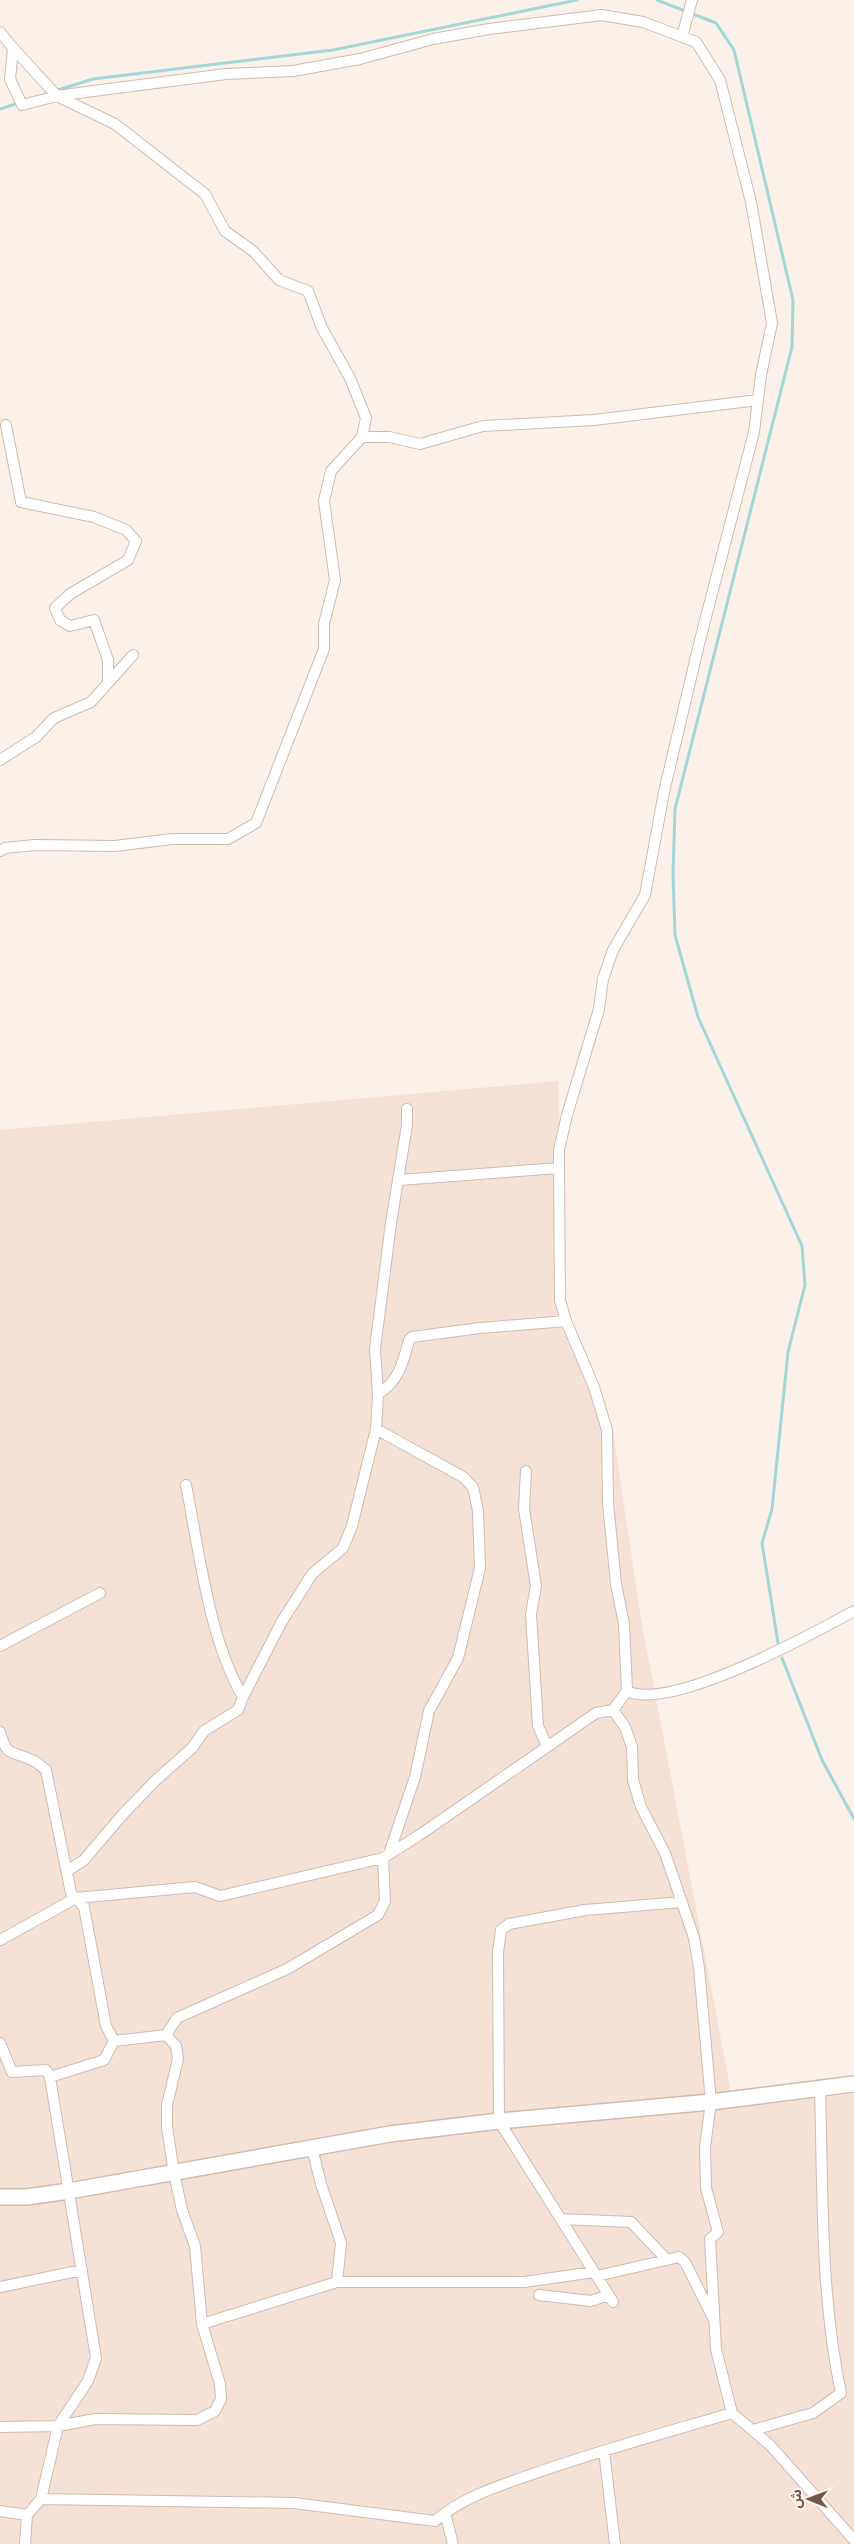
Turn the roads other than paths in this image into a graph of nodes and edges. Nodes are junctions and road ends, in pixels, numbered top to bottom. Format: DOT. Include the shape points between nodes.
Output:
graph roads {
  1 [pos="692,0"];
  2 [pos="0,32"];
  3 [pos="682,37"];
  4 [pos="13,48"];
  5 [pos="57,96"];
  6 [pos="758,400"];
  7 [pos="6,425"];
  8 [pos="362,437"];
  9 [pos="133,655"];
  10 [pos="108,681"];
  11 [pos="0,760"];
  12 [pos="0,851"];
  13 [pos="407,1109"];
  14 [pos="559,1168"];
  15 [pos="399,1180"];
  16 [pos="566,1321"];
  17 [pos="378,1394"];
  18 [pos="376,1429"];
  19 [pos="526,1471"];
  20 [pos="186,1485"];
  21 [pos="100,1594"];
  22 [pos="854,1611"];
  23 [pos="0,1646"];
  24 [pos="627,1691"];
  25 [pos="242,1697"];
  26 [pos="613,1710"];
  27 [pos="0,1732"];
  28 [pos="547,1746"];
  29 [pos="387,1855"];
  30 [pos="67,1871"];
  31 [pos="76,1898"];
  32 [pos="682,1902"];
  33 [pos="0,1940"];
  34 [pos="166,2035"];
  35 [pos="114,2041"];
  36 [pos="0,2043"];
  37 [pos="50,2077"];
  38 [pos="854,2084"];
  39 [pos="820,2089"];
  40 [pos="711,2102"];
  41 [pos="500,2121"];
  42 [pos="312,2148"];
  43 [pos="174,2173"];
  44 [pos="70,2191"];
  45 [pos="0,2197"];
  46 [pos="561,2220"];
  47 [pos="668,2260"];
  48 [pos="82,2270"];
  49 [pos="596,2274"];
  50 [pos="337,2282"];
  51 [pos="0,2287"];
  52 [pos="539,2295"];
  53 [pos="715,2322"];
  54 [pos="202,2324"];
  55 [pos="732,2413"];
  56 [pos="58,2426"];
  57 [pos="0,2428"];
  58 [pos="752,2430"];
  59 [pos="604,2451"];
  60 [pos="41,2499"];
  61 [pos="0,2511"];
  62 [pos="445,2512"];
  63 [pos="27,2515"];
  64 [pos="854,2540"];
  65 [pos="25,2544"];
  66 [pos="453,2544"];
  67 [pos="615,2544"];
  1 -- 3 [label="street"];
  2 -- 4 [label="street"];
  3 -- 5 [label="street" via="643,22 602,14 433,39 360,59 293,71 226,74"];
  3 -- 6 [label="street" via="696,42 720,80 751,202 772,323"];
  4 -- 5 [label="street"];
  4 -- 5 [label="street" via="10,79 22,105"];
  5 -- 8 [label="street" via="115,124 164,161 205,194 225,231 253,251 279,280 308,291 322,328 350,378 366,418"];
  6 -- 8 [label="street" via="594,420 484,426 420,444 389,437"];
  6 -- 14 [label="street" via="754,432 664,792 645,894 613,950 603,979 599,1009 567,1115 559,1150"];
  7 -- 10 [label="street" via="21,502 94,517 126,530 136,541 128,560 70,594 55,608 60,620 70,626 94,620 108,660"];
  8 -- 12 [label="street" via="331,471 324,501 335,580 324,624 324,649 256,823 228,839 172,839 115,846 35,845"];
  9 -- 10 [label="street"];
  10 -- 11 [label="street" via="91,702 54,718 36,737"];
  13 -- 15 [label="street"];
  14 -- 15 [label="street"];
  14 -- 16 [label="street" via="560,1300"];
  15 -- 17 [label="street" via="375,1349"];
  16 -- 17 [label="street" via="412,1337 400,1373 389,1388"];
  16 -- 24 [label="street" via="594,1387 607,1430 608,1503 616,1584 624,1624"];
  17 -- 18 [label="street"];
  18 -- 25 [label="street" via="352,1526 343,1548 312,1574"];
  18 -- 29 [label="street" via="462,1477 473,1487 481,1538 480,1568 458,1658 429,1711 415,1776"];
  19 -- 28 [label="street" via="524,1509 536,1586 531,1614 538,1726"];
  20 -- 25 [label="street" via="214,1620 229,1674"];
  21 -- 23 [label="street"];
  22 -- 24 [label="street" via="762,1659 670,1694 636,1696"];
  24 -- 26 [label="street"];
  25 -- 30 [label="street" via="238,1710 204,1731 192,1748 124,1813 84,1860"];
  26 -- 28 [label="street" via="596,1713"];
  26 -- 32 [label="street" via="625,1727 632,1747 632,1780 641,1806 666,1853"];
  27 -- 30 [label="street" via="5,1749 13,1755 34,1760 46,1770"];
  28 -- 29 [label="street"];
  29 -- 31 [label="street" via="220,1896 195,1887"];
  29 -- 34 [label="street" via="385,1901 378,1915 287,1969 177,2018"];
  30 -- 31 [label="street" via="71,1893"];
  31 -- 33 [label="street"];
  31 -- 35 [label="street" via="84,1907 106,2026"];
  32 -- 40 [label="street" via="694,1938 699,1968"];
  32 -- 41 [label="street" via="585,1910 509,1924 501,1930 498,1952"];
  34 -- 35 [label="street"];
  34 -- 43 [label="street" via="176,2046 178,2058 167,2105"];
  35 -- 37 [label="street" via="104,2060"];
  36 -- 37 [label="street" via="12,2072 46,2070"];
  37 -- 44 [label="street"];
  38 -- 39 [label="street"];
  39 -- 40 [label="street"];
  39 -- 58 [label="street" via="831,2345 841,2393 812,2413"];
  40 -- 41 [label="street"];
  40 -- 53 [label="street" via="704,2147 706,2188 718,2232 710,2239"];
  41 -- 42 [label="street" via="390,2134"];
  41 -- 46 [label="street"];
  42 -- 43 [label="street"];
  42 -- 50 [label="street" via="341,2243"];
  43 -- 44 [label="street"];
  43 -- 54 [label="street" via="182,2210 195,2246"];
  44 -- 45 [label="street"];
  44 -- 48 [label="street"];
  46 -- 47 [label="street" via="631,2222"];
  46 -- 49 [label="street"];
  47 -- 49 [label="street"];
  47 -- 53 [label="street" via="679,2257 685,2262"];
  48 -- 51 [label="street"];
  48 -- 56 [label="street" via="96,2358 88,2381"];
  49 -- 50 [label="street" via="524,2282"];
  49 -- 52 [label="street" via="611,2299 591,2301"];
  50 -- 54 [label="street"];
  53 -- 55 [label="street" via="716,2349"];
  54 -- 56 [label="street" via="220,2384 221,2400 215,2411 197,2420 95,2419"];
  55 -- 58 [label="street"];
  55 -- 59 [label="street"];
  56 -- 57 [label="street"];
  56 -- 60 [label="street"];
  58 -- 64 [label="street" via="770,2445"];
  59 -- 62 [label="street" via="490,2489"];
  59 -- 67 [label="street"];
  60 -- 62 [label="street" via="294,2503 435,2521"];
  60 -- 63 [label="street"];
  61 -- 63 [label="street"];
  62 -- 66 [label="street"];
  63 -- 65 [label="street"];
}
